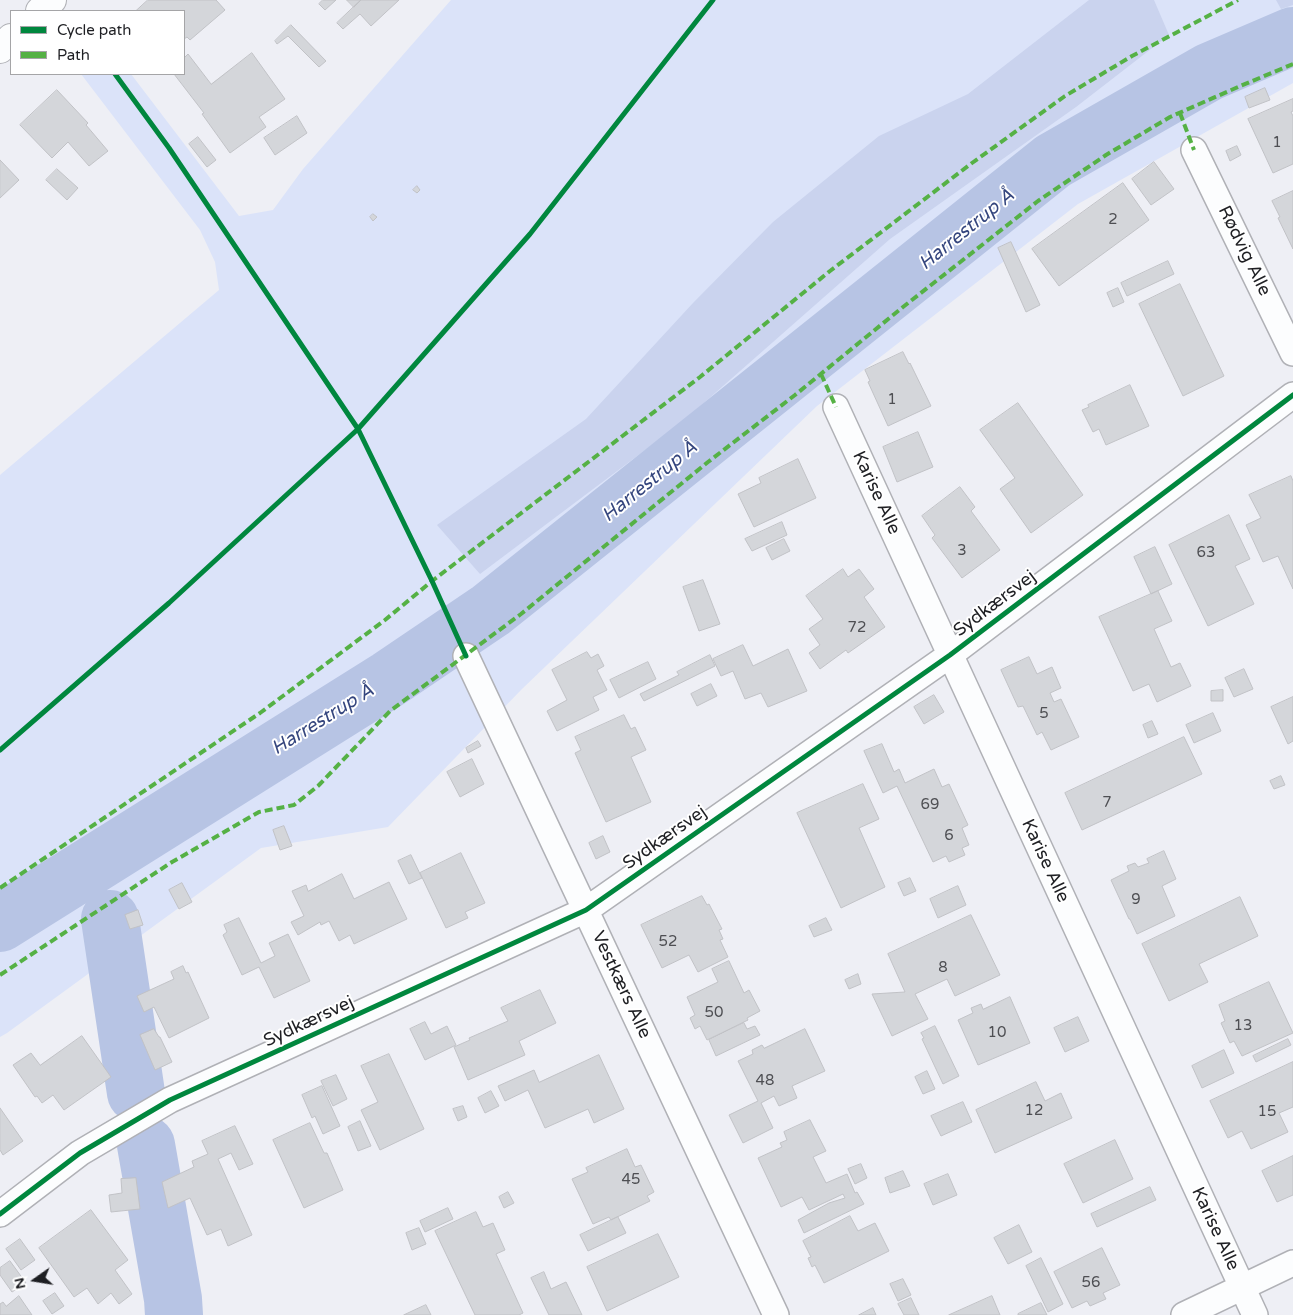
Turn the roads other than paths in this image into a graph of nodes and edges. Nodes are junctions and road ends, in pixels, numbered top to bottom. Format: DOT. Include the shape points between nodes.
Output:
graph roads {
  1 [pos="52,0"];
  2 [pos="41,10"];
  3 [pos="10,39"];
  4 [pos="0,49"];
  5 [pos="1194,150"];
  6 [pos="1293,353"];
  7 [pos="1293,395"];
  8 [pos="836,407"];
  9 [pos="950,655"];
  10 [pos="466,656"];
  11 [pos="586,910"];
  12 [pos="0,1214"];
  13 [pos="1293,1263"];
  14 [pos="1242,1288"];
  15 [pos="766,1312"];
  16 [pos="1184,1315"];
  17 [pos="1255,1315"];
  1 -- 2 [label="street"];
  3 -- 4 [label="street"];
  5 -- 6 [label="street, Rødvig Alle"];
  7 -- 9 [label="street, Sydkærsvej"];
  8 -- 9 [label="street, Karise Alle"];
  9 -- 11 [label="street, Sydkærsvej"];
  9 -- 14 [label="street, Karise Alle"];
  10 -- 11 [label="street, Vestkærs Alle"];
  11 -- 12 [label="street, Sydkærsvej" via="170,1100 80,1153"];
  11 -- 15 [label="street, Vestkærs Alle"];
  13 -- 14 [label="street"];
  14 -- 16 [label="street"];
  14 -- 17 [label="street, Karise Alle"];
}
